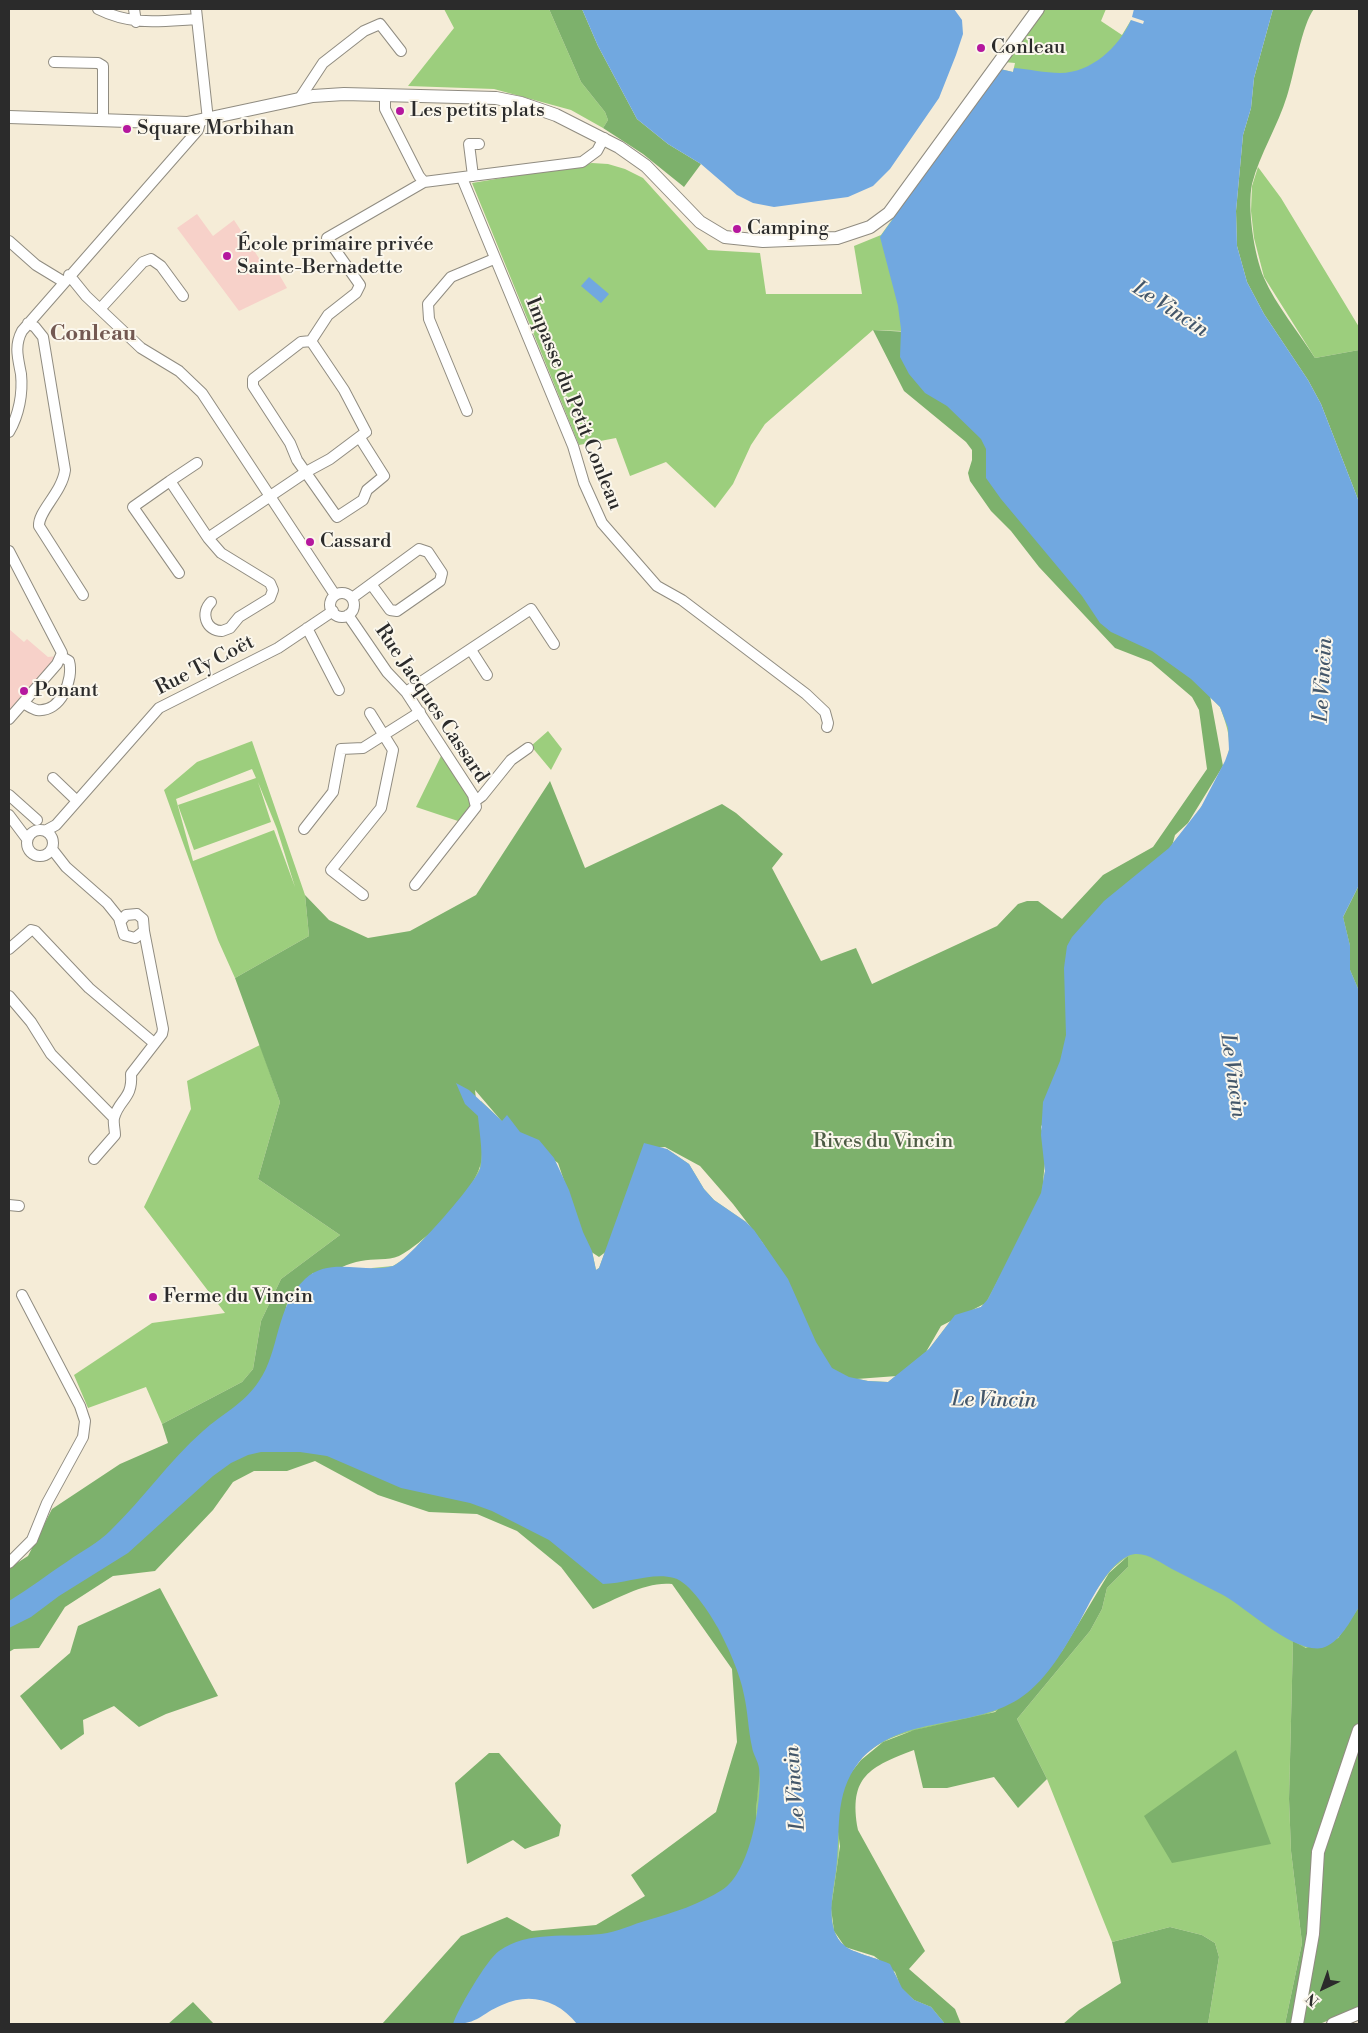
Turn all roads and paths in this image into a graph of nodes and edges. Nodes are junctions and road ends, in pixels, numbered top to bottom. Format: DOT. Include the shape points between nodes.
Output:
graph roads {
  1 [pos="98,9"];
  2 [pos="134,9"];
  3 [pos="1038,9"];
  4 [pos="197,14"];
  5 [pos="136,22"];
  6 [pos="401,51"];
  7 [pos="54,62"];
  8 [pos="385,95"];
  9 [pos="300,98"];
  10 [pos="9,117"];
  11 [pos="103,121"];
  12 [pos="204,121"];
  13 [pos="604,138"];
  14 [pos="479,144"];
  15 [pos="473,176"];
  16 [pos="462,178"];
  17 [pos="424,182"];
  18 [pos="9,241"];
  19 [pos="494,259"];
  20 [pos="67,278"];
  21 [pos="183,296"];
  22 [pos="100,309"];
  23 [pos="28,323"];
  24 [pos="312,341"];
  25 [pos="13,347"];
  26 [pos="467,411"];
  27 [pos="9,432"];
  28 [pos="360,438"];
  29 [pos="197,463"];
  30 [pos="306,472"];
  31 [pos="170,481"];
  32 [pos="271,497"];
  33 [pos="208,538"];
  34 [pos="9,551"];
  35 [pos="179,574"];
  36 [pos="371,584"];
  37 [pos="83,595"];
  38 [pos="335,595"];
  39 [pos="352,598"];
  40 [pos="211,602"];
  41 [pos="333,612"];
  42 [pos="348,615"];
  43 [pos="307,628"];
  44 [pos="554,644"];
  45 [pos="471,650"];
  46 [pos="62,657"];
  47 [pos="487,675"];
  48 [pos="339,690"];
  49 [pos="406,692"];
  50 [pos="23,703"];
  51 [pos="420,712"];
  52 [pos="370,713"];
  53 [pos="9,719"];
  54 [pos="827,727"];
  55 [pos="385,735"];
  56 [pos="528,748"];
  57 [pos="53,778"];
  58 [pos="9,795"];
  59 [pos="76,800"];
  60 [pos="475,801"];
  61 [pos="11,817"];
  62 [pos="37,820"];
  63 [pos="304,829"];
  64 [pos="36,834"];
  65 [pos="48,852"];
  66 [pos="414,885"];
  67 [pos="363,895"];
  68 [pos="107,904"];
  69 [pos="129,914"];
  70 [pos="120,922"];
  71 [pos="144,931"];
  72 [pos="135,938"];
  73 [pos="9,949"];
  74 [pos="148,953"];
  75 [pos="9,996"];
  76 [pos="154,1043"];
  77 [pos="114,1118"];
  78 [pos="94,1159"];
  79 [pos="22,1295"];
  80 [pos="9,1563"];
  81 [pos="1359,1730"];
  82 [pos="1359,2013"];
  83 [pos="1297,2024"];
  84 [pos="1333,2024"];
  1 -- 5 [label="street"];
  2 -- 5 [label="street"];
  3 -- 13 [label="street" via="889,213 870,228 848,236 824,240 762,241 735,240 720,235 700,222 646,166"];
  4 -- 5 [label="street"];
  4 -- 12 [label="street"];
  6 -- 9 [label="street" via="380,24 364,31 323,63"];
  7 -- 11 [label="street" via="98,63 103,66"];
  8 -- 9 [label="street"];
  8 -- 13 [label="street" via="506,100 556,115"];
  8 -- 17 [label="street" via="385,109"];
  9 -- 12 [label="street"];
  10 -- 11 [label="street"];
  11 -- 12 [label="street"];
  12 -- 20 [label="street"];
  13 -- 15 [label="street" via="597,151 582,162"];
  14 -- 15 [label="street" via="469,144"];
  15 -- 16 [label="street"];
  16 -- 17 [label="street"];
  16 -- 19 [label="street, Impasse du Petit Conleau"];
  17 -- 24 [label="street" via="327,238 360,285 356,293 328,315"];
  18 -- 20 [label="street" via="36,265"];
  19 -- 26 [label="street" via="451,277 428,304 429,319"];
  19 -- 54 [label="street, Impasse du Petit Conleau" via="602,523 657,586 682,600 764,660 821,708"];
  20 -- 22 [label="street"];
  20 -- 23 [label="street"];
  21 -- 22 [label="street" via="161,266 151,259 143,262"];
  22 -- 32 [label="street" via="141,348 194,383"];
  23 -- 25 [label="street"];
  23 -- 37 [label="street" via="43,337 64,470 60,489 40,518 39,526"];
  24 -- 28 [label="street" via="365,426 366,432"];
  24 -- 30 [label="street" via="301,342 252,381"];
  25 -- 27 [label="street" via="21,374 20,400"];
  28 -- 30 [label="street"];
  28 -- 30 [label="street" via="384,476 368,490 363,500 340,516 334,515"];
  29 -- 31 [label="street"];
  30 -- 32 [label="street"];
  31 -- 33 [label="street"];
  31 -- 35 [label="street" via="133,507"];
  32 -- 33 [label="street"];
  32 -- 38 [label="street"];
  33 -- 40 [label="street" via="221,553 270,583 273,590 270,598 222,632 211,628 205,619 205,610"];
  34 -- 46 [label="street" via="61,649"];
  36 -- 36 [label="street" via="419,549 428,552 442,573 440,581 397,611 390,610"];
  36 -- 39 [label="street"];
  38 -- 39 [label="street" via="342,593"];
  38 -- 41 [label="street" via="331,603"];
  39 -- 42 [label="street" via="354,607"];
  41 -- 42 [label="street" via="340,616"];
  41 -- 43 [label="street, Rue Ty Coët"];
  42 -- 49 [label="street, Rue Jacques Cassard" via="387,672"];
  43 -- 48 [label="street"];
  43 -- 59 [label="street, Rue Ty Coët" via="278,648 159,708"];
  44 -- 45 [label="street" via="531,609"];
  45 -- 47 [label="street"];
  45 -- 49 [label="street"];
  46 -- 50 [label="street"];
  46 -- 50 [label="street" via="69,661 71,671 65,692 43,709 37,710"];
  49 -- 51 [label="street, Rue Jacques Cassard"];
  50 -- 53 [label="street"];
  51 -- 55 [label="street"];
  51 -- 60 [label="street, Rue Jacques Cassard"];
  52 -- 55 [label="street"];
  55 -- 63 [label="street" via="363,748 341,749 333,792"];
  55 -- 67 [label="street" via="393,750 381,808 331,870"];
  56 -- 60 [label="street" via="511,760"];
  57 -- 59 [label="street"];
  58 -- 62 [label="street"];
  59 -- 64 [label="street, Rue Ty Coët" via="56,825"];
  60 -- 66 [label="street, Rue Jacques Cassard" via="476,807"];
  61 -- 64 [label="street"];
  64 -- 65 [label="street" via="53,841"];
  64 -- 65 [label="street" via="27,846 31,853 38,856"];
  65 -- 68 [label="street"];
  68 -- 69 [label="street"];
  68 -- 70 [label="street"];
  69 -- 70 [label="street"];
  69 -- 71 [label="street" via="141,916 145,923"];
  70 -- 72 [label="street" via="124,935"];
  71 -- 72 [label="street"];
  71 -- 74 [label="street"];
  72 -- 74 [label="street"];
  73 -- 76 [label="street" via="27,932 35,931 89,988"];
  74 -- 76 [label="street" via="163,1029"];
  75 -- 77 [label="street" via="31,1022 51,1054"];
  76 -- 77 [label="street" via="133,1070 129,1093"];
  77 -- 78 [label="street" via="115,1135"];
  79 -- 80 [label="street" via="86,1421 83,1438 47,1503 32,1540"];
  81 -- 83 [label="street" via="1318,1852 1313,1934"];
  82 -- 84 [label="street"];
}
